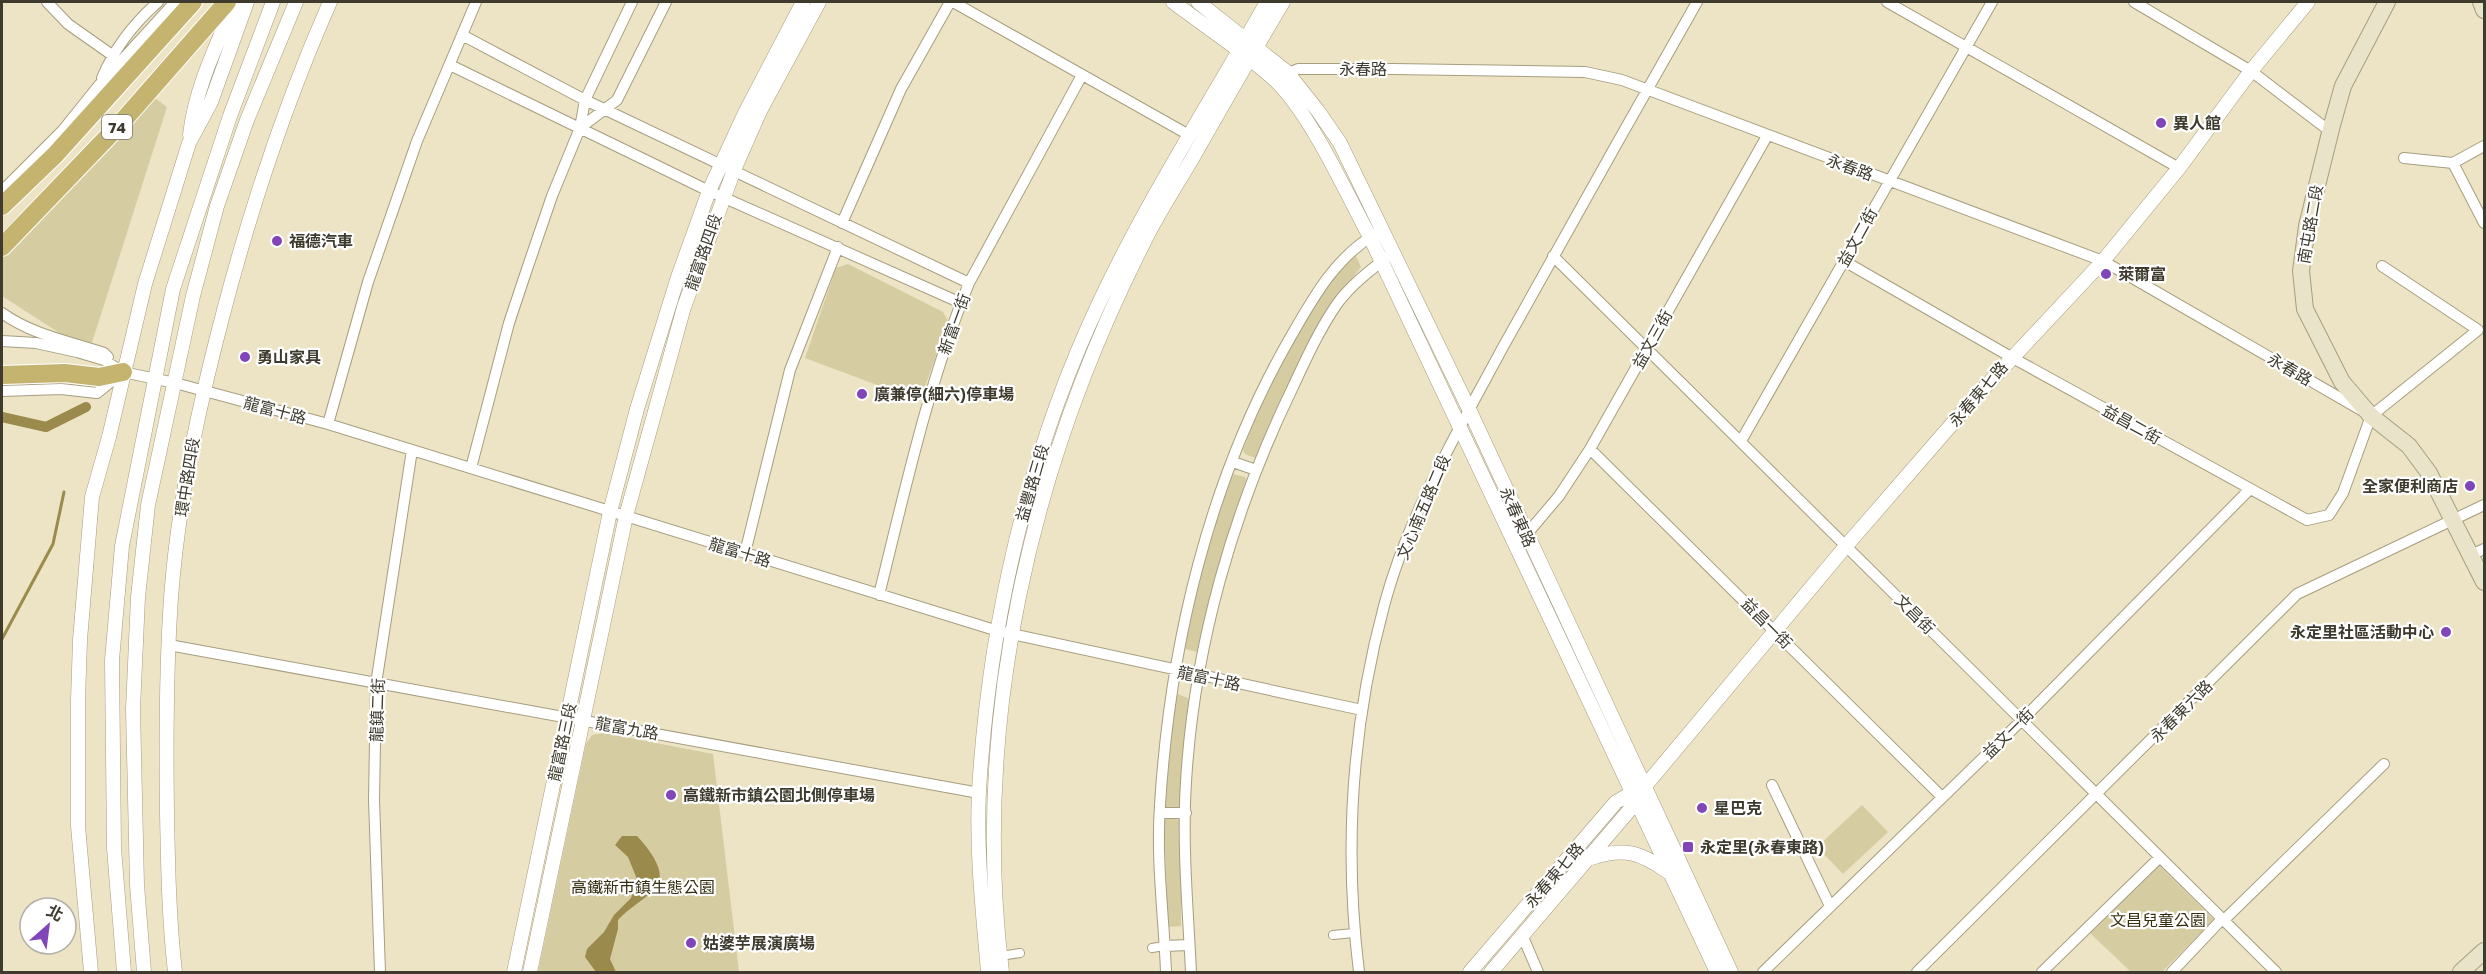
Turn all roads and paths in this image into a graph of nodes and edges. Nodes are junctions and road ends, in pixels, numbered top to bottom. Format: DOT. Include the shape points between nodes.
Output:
graph roads {
  1 [pos="46,2"];
  2 [pos="158,2"];
  3 [pos="175,2"];
  4 [pos="193,2"];
  5 [pos="227,2"];
  6 [pos="235,2"];
  7 [pos="247,2"];
  8 [pos="273,2"];
  9 [pos="296,2"];
  10 [pos="330,2"];
  11 [pos="476,2"];
  12 [pos="632,2"];
  13 [pos="666,2"];
  14 [pos="803,2"];
  15 [pos="819,2"];
  16 [pos="951,2"];
  17 [pos="1173,2"];
  18 [pos="1198,2"];
  19 [pos="1267,2"];
  20 [pos="1282,2"];
  21 [pos="1697,2"];
  22 [pos="1887,2"];
  23 [pos="1992,2"];
  24 [pos="2133,2"];
  25 [pos="2308,2"];
  26 [pos="2387,2"];
  27 [pos="2481,2"];
  28 [pos="2484,10"];
  29 [pos="462,35"];
  30 [pos="1251,42"];
  31 [pos="1967,47"];
  32 [pos="112,55"];
  33 [pos="1243,55"];
  34 [pos="450,66"];
  35 [pos="2251,70"];
  36 [pos="1082,75"];
  37 [pos="1281,76"];
  38 [pos="100,84"];
  39 [pos="1648,88"];
  40 [pos="585,100"];
  41 [pos="604,109"];
  42 [pos="580,128"];
  43 [pos="2331,132"];
  44 [pos="1190,135"];
  45 [pos="1767,136"];
  46 [pos="189,143"];
  47 [pos="2484,146"];
  48 [pos="2404,158"];
  49 [pos="2453,163"];
  50 [pos="720,165"];
  51 [pos="2179,168"];
  52 [pos="734,170"];
  53 [pos="1888,181"];
  54 [pos="2,191"];
  55 [pos="709,191"];
  56 [pos="722,197"];
  57 [pos="2,206"];
  58 [pos="842,223"];
  59 [pos="2484,224"];
  60 [pos="1383,229"];
  61 [pos="1370,237"];
  62 [pos="2,247"];
  63 [pos="838,247"];
  64 [pos="1394,252"];
  65 [pos="1553,256"];
  66 [pos="1844,261"];
  67 [pos="2103,261"];
  68 [pos="1381,262"];
  69 [pos="2382,266"];
  70 [pos="969,284"];
  71 [pos="961,303"];
  72 [pos="2,313"];
  73 [pos="2,341"];
  74 [pos="1647,348"];
  75 [pos="2011,357"];
  76 [pos="123,372"];
  77 [pos="2,375"];
  78 [pos="154,379"];
  79 [pos="176,383"];
  80 [pos="203,390"];
  81 [pos="2,391"];
  82 [pos="1469,409"];
  83 [pos="2371,416"];
  84 [pos="328,424"];
  85 [pos="1460,426"];
  86 [pos="1741,441"];
  87 [pos="1590,449"];
  88 [pos="412,450"];
  89 [pos="1233,462"];
  90 [pos="471,468"];
  91 [pos="1256,470"];
  92 [pos="2250,489"];
  93 [pos="2484,505"];
  94 [pos="610,512"];
  95 [pos="626,516"];
  96 [pos="2453,520"];
  97 [pos="1526,535"];
  98 [pos="1846,546"];
  99 [pos="2478,552"];
  100 [pos="745,553"];
  101 [pos="2484,582"];
  102 [pos="879,595"];
  103 [pos="1775,631"];
  104 [pos="1005,632"];
  105 [pos="169,645"];
  106 [pos="1175,671"];
  107 [pos="1200,676"];
  108 [pos="376,684"];
  109 [pos="1362,710"];
  110 [pos="568,718"];
  111 [pos="2022,720"];
  112 [pos="582,721"];
  113 [pos="2384,764"];
  114 [pos="1646,785"];
  115 [pos="1772,785"];
  116 [pos="979,793"];
  117 [pos="2097,794"];
  118 [pos="1942,797"];
  119 [pos="1634,799"];
  120 [pos="1160,813"];
  121 [pos="1186,813"];
  122 [pos="2160,857"];
  123 [pos="1589,859"];
  124 [pos="1670,873"];
  125 [pos="1830,906"];
  126 [pos="2223,920"];
  127 [pos="1354,933"];
  128 [pos="1333,935"];
  129 [pos="1523,937"];
  130 [pos="1195,944"];
  131 [pos="1164,946"];
  132 [pos="1152,948"];
  133 [pos="2484,951"];
  134 [pos="1020,953"];
  135 [pos="1000,956"];
  136 [pos="986,958"];
  137 [pos="91,972"];
  138 [pos="124,972"];
  139 [pos="144,972"];
  140 [pos="175,972"];
  141 [pos="380,972"];
  142 [pos="514,972"];
  143 [pos="530,972"];
  144 [pos="988,972"];
  145 [pos="1002,972"];
  146 [pos="1166,972"];
  147 [pos="1191,972"];
  148 [pos="1359,972"];
  149 [pos="1470,972"];
  150 [pos="1491,972"];
  151 [pos="1538,972"];
  152 [pos="1717,972"];
  153 [pos="1731,972"];
  154 [pos="1763,972"];
  155 [pos="1917,972"];
  156 [pos="2042,972"];
  157 [pos="2172,972"];
  158 [pos="2276,972"];
  159 [pos="2461,972"];
  1 -- 32 [label="street" via="68,24"];
  2 -- 32 [label="street"];
  3 -- 38 [label="street"];
  4 -- 57 [label="highway, 74" via="55,155"];
  5 -- 62 [label="highway, 74" via="121,123"];
  6 -- 46 [label="street" via="192,115"];
  7 -- 46 [label="street" via="212,102"];
  8 -- 78 [label="street" via="173,289"];
  9 -- 79 [label="street, 環中路四段" via="247,120 217,206 193,296"];
  10 -- 80 [label="street, 環中路四段" via="308,51 252,207"];
  11 -- 29 [label="street"];
  12 -- 40 [label="street"];
  13 -- 41 [label="street" via="617,100"];
  14 -- 50 [label="street, 龍富路四段"];
  15 -- 52 [label="street, 龍富路四段" via="760,111"];
  16 -- 36 [label="street"];
  16 -- 58 [label="street" via="901,89"];
  17 -- 33 [label="street"];
  18 -- 30 [label="street"];
  19 -- 30 [label="street"];
  20 -- 30 [label="street"];
  21 -- 39 [label="street, 文心南五路二段"];
  22 -- 31 [label="street"];
  23 -- 31 [label="street, 益文二街"];
  24 -- 35 [label="street"];
  25 -- 35 [label="street, 永春東七路"];
  26 -- 43 [label="main road, 南屯路二段" via="2343,86"];
  27 -- 28 [label="main road"];
  29 -- 34 [label="street"];
  29 -- 40 [label="street"];
  30 -- 33 [label="street"];
  30 -- 37 [label="street"];
  31 -- 51 [label="street"];
  31 -- 53 [label="street, 益文二街"];
  32 -- 38 [label="street"];
  33 -- 37 [label="street"];
  33 -- 44 [label="street, 益豐路三段"];
  33 -- 104 [label="street, 益豐路三段" via="1146,238 1087,369 1062,432"];
  34 -- 42 [label="street"];
  34 -- 84 [label="street" via="417,141 368,282"];
  35 -- 43 [label="street"];
  35 -- 51 [label="street, 永春東七路"];
  36 -- 44 [label="street"];
  36 -- 70 [label="street, 新富一街"];
  37 -- 39 [label="street, 永春路" via="1298,69 1585,72"];
  37 -- 60 [label="street, 永春東路" via="1318,111 1340,143"];
  37 -- 61 [label="street, 永春東路"];
  38 -- 54 [label="street" via="63,130"];
  39 -- 45 [label="street, 永春路"];
  39 -- 65 [label="street, 文心南五路二段"];
  40 -- 41 [label="street"];
  40 -- 42 [label="street"];
  41 -- 42 [label="street"];
  41 -- 50 [label="street"];
  42 -- 55 [label="street"];
  42 -- 90 [label="street" via="552,196 509,323"];
  43 -- 83 [label="main road, 南屯路二段" via="2307,226 2301,271 2305,309 2342,382"];
  44 -- 104 [label="street, 益豐路三段" via="1134,233 1056,406 1018,534"];
  45 -- 53 [label="street, 永春路"];
  45 -- 74 [label="street, 益文三街"];
  46 -- 76 [label="street" via="145,284"];
  47 -- 49 [label="street"];
  48 -- 49 [label="street"];
  49 -- 59 [label="street"];
  50 -- 52 [label="street"];
  50 -- 55 [label="street, 龍富路四段"];
  51 -- 67 [label="street, 永春東七路"];
  52 -- 56 [label="street, 龍富路四段"];
  52 -- 58 [label="street"];
  53 -- 66 [label="street, 益文二街"];
  53 -- 67 [label="street, 永春路"];
  55 -- 56 [label="street"];
  55 -- 94 [label="street, 龍富路四段" via="678,277"];
  56 -- 63 [label="street"];
  56 -- 95 [label="street, 龍富路四段" via="684,307"];
  58 -- 70 [label="street"];
  60 -- 61 [label="street"];
  60 -- 64 [label="street, 永春東路"];
  61 -- 68 [label="street, 永春東路"];
  61 -- 89 [label="street" via="1349,252 1316,292 1274,366"];
  63 -- 71 [label="street"];
  63 -- 100 [label="street" via="789,369"];
  64 -- 68 [label="street"];
  64 -- 82 [label="street, 永春東路"];
  65 -- 74 [label="street, 文昌街"];
  65 -- 82 [label="street, 文心南五路二段"];
  66 -- 75 [label="street, 益昌二街"];
  66 -- 86 [label="street, 益文二街"];
  67 -- 75 [label="street, 永春東七路"];
  67 -- 83 [label="street, 永春路"];
  68 -- 85 [label="street, 永春東路"];
  68 -- 91 [label="street" via="1337,304 1299,375"];
  69 -- 83 [label="street" via="2478,330"];
  70 -- 71 [label="street, 新富一街"];
  71 -- 102 [label="street, 新富一街" via="930,392"];
  72 -- 76 [label="street" via="48,337 104,353"];
  73 -- 76 [label="street" via="77,352 104,360"];
  74 -- 86 [label="street, 文昌街"];
  74 -- 87 [label="street, 益文三街"];
  75 -- 92 [label="street, 益昌二街"];
  75 -- 98 [label="street, 永春東七路"];
  76 -- 77 [label="highway" via="99,377 65,373"];
  76 -- 78 [label="street, 龍富十路"];
  76 -- 81 [label="street" via="97,393 61,389"];
  76 -- 137 [label="street" via="93,497 80,640 78,826"];
  78 -- 79 [label="street, 龍富十路"];
  78 -- 138 [label="street" via="122,546 112,660 114,848"];
  79 -- 80 [label="street, 龍富十路"];
  79 -- 139 [label="street, 環中路四段" via="148,505 138,597 133,709 137,885"];
  80 -- 84 [label="street, 龍富十路"];
  80 -- 105 [label="street, 環中路四段" via="180,518"];
  82 -- 85 [label="street, 文心南五路二段"];
  82 -- 97 [label="street, 永春東路"];
  83 -- 92 [label="street, 益昌二街" via="2343,493 2329,515 2307,520"];
  83 -- 96 [label="main road, 南屯路二段" via="2397,434 2416,454"];
  84 -- 88 [label="street, 龍富十路"];
  85 -- 109 [label="street, 文心南五路二段" via="1413,524 1384,604"];
  85 -- 119 [label="street, 永春東路"];
  86 -- 98 [label="street, 文昌街"];
  87 -- 97 [label="street, 益文三街" via="1559,496"];
  87 -- 103 [label="street, 益昌一街"];
  88 -- 90 [label="street, 龍富十路"];
  88 -- 108 [label="street, 龍鎮二街"];
  89 -- 91 [label="street"];
  89 -- 106 [label="street" via="1213,514"];
  90 -- 94 [label="street, 龍富十路"];
  91 -- 107 [label="street" via="1229,546"];
  92 -- 111 [label="street, 益文一街"];
  93 -- 96 [label="street, 永春東六路"];
  94 -- 95 [label="street, 龍富十路"];
  94 -- 110 [label="street, 龍富路三段"];
  95 -- 100 [label="street, 龍富十路"];
  95 -- 112 [label="street, 龍富路三段"];
  96 -- 99 [label="main road, 南屯路二段"];
  96 -- 117 [label="street, 永春東六路" via="2297,594"];
  97 -- 114 [label="street, 永春東路"];
  98 -- 103 [label="street, 永春東七路"];
  98 -- 111 [label="street, 文昌街"];
  99 -- 101 [label="main road, 南屯路二段"];
  100 -- 102 [label="street, 龍富十路"];
  102 -- 104 [label="street, 龍富十路"];
  103 -- 114 [label="street, 永春東七路"];
  103 -- 118 [label="street, 益昌一街"];
  104 -- 106 [label="street, 龍富十路"];
  104 -- 116 [label="street, 益豐路三段" via="988,702"];
  104 -- 135 [label="street, 益豐路三段" via="996,771"];
  105 -- 108 [label="street, 龍富九路"];
  105 -- 140 [label="street, 環中路四段" via="165,722"];
  106 -- 107 [label="street, 龍富十路"];
  106 -- 120 [label="street"];
  107 -- 109 [label="street, 龍富十路"];
  107 -- 121 [label="street" via="1186,782"];
  108 -- 110 [label="street, 龍富九路"];
  108 -- 141 [label="street, 龍鎮二街" via="374,800"];
  109 -- 127 [label="street, 文心南五路二段" via="1351,819"];
  110 -- 112 [label="street, 龍富九路"];
  110 -- 142 [label="street, 龍富路三段"];
  111 -- 117 [label="street, 文昌街"];
  111 -- 118 [label="street, 益文一街"];
  112 -- 116 [label="street, 龍富九路"];
  112 -- 143 [label="street, 龍富路三段"];
  113 -- 126 [label="street"];
  114 -- 119 [label="street, 永春東七路"];
  114 -- 153 [label="street, 永春東路"];
  115 -- 125 [label="street"];
  116 -- 136 [label="street, 益豐路三段"];
  117 -- 122 [label="street, 文昌街"];
  117 -- 155 [label="street, 永春東六路"];
  118 -- 125 [label="street, 益文一街"];
  119 -- 123 [label="street, 永春東七路"];
  119 -- 124 [label="street, 永春東路"];
  119 -- 149 [label="street, 永春東七路" via="1616,802"];
  120 -- 121 [label="street"];
  120 -- 131 [label="street"];
  121 -- 130 [label="street"];
  122 -- 126 [label="street, 文昌街"];
  122 -- 156 [label="street"];
  123 -- 124 [label="street" via="1629,852"];
  123 -- 129 [label="street, 永春東七路"];
  124 -- 152 [label="street, 永春東路"];
  125 -- 154 [label="street, 益文一街"];
  126 -- 157 [label="street"];
  126 -- 158 [label="street, 文昌街"];
  127 -- 128 [label="street"];
  127 -- 148 [label="street, 文心南五路二段"];
  129 -- 150 [label="street, 永春東七路"];
  129 -- 151 [label="street"];
  130 -- 131 [label="street"];
  130 -- 147 [label="street"];
  131 -- 132 [label="street"];
  131 -- 146 [label="street"];
  133 -- 159 [label="main road"];
  134 -- 135 [label="street"];
  135 -- 136 [label="street"];
  135 -- 145 [label="street, 益豐路三段"];
  136 -- 144 [label="street, 益豐路三段"];
}
